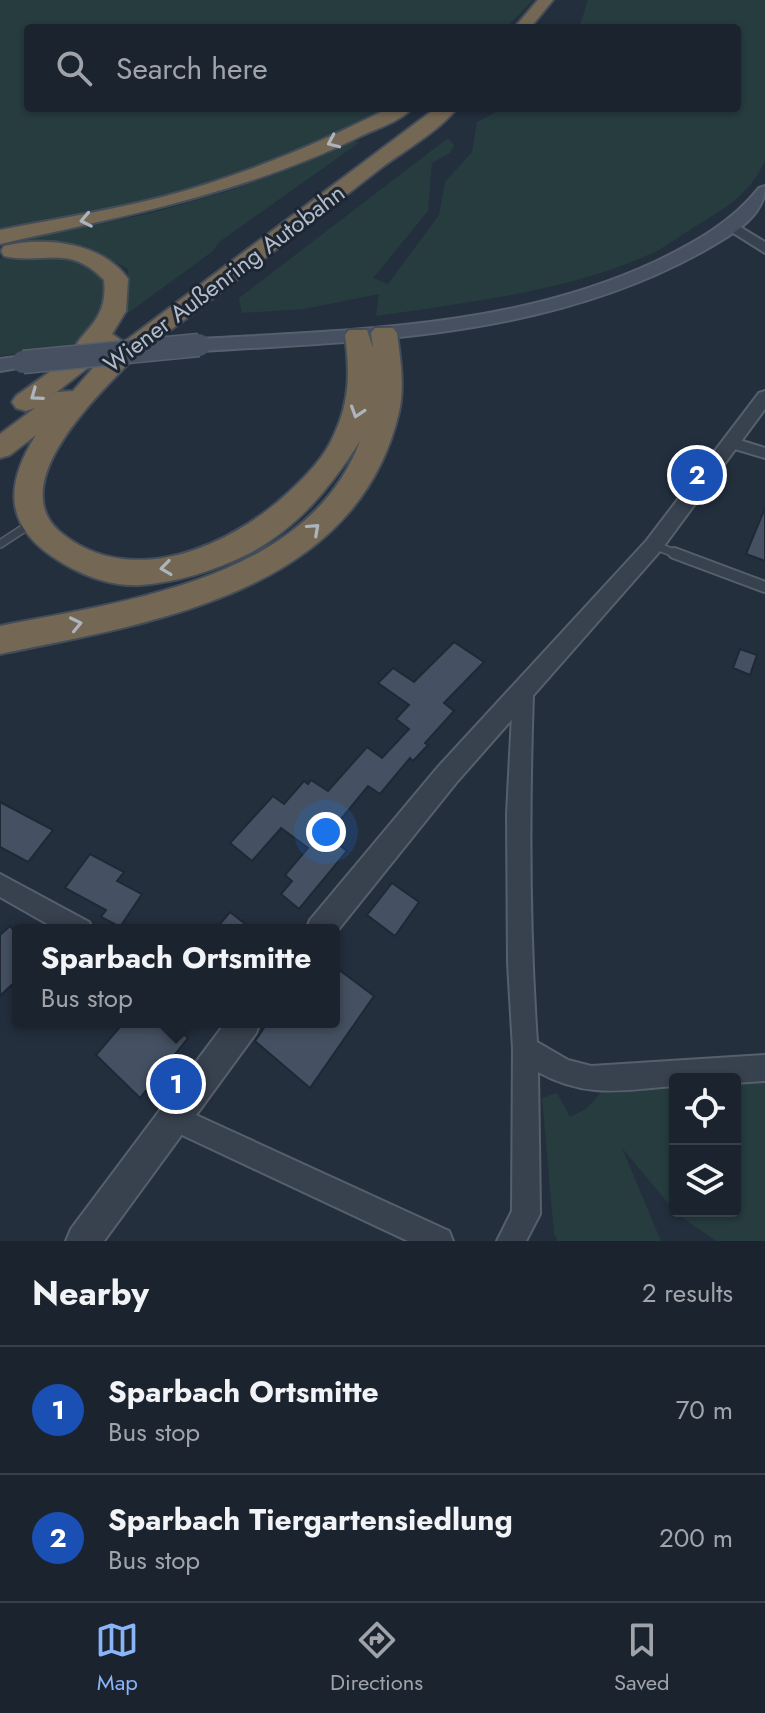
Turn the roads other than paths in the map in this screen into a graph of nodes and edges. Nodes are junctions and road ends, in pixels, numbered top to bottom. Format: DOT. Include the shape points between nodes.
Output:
graph roads {
  1 [pos="546,0"];
  2 [pos="565,0"];
  3 [pos="525,24"];
  4 [pos="545,24"];
  5 [pos="395,112"];
  6 [pos="420,112"];
  7 [pos="443,112"];
  8 [pos="765,191"];
  9 [pos="732,226"];
  10 [pos="0,237"];
  11 [pos="765,249"];
  12 [pos="0,253"];
  13 [pos="371,334"];
  14 [pos="113,364"];
  15 [pos="0,365"];
  16 [pos="72,368"];
  17 [pos="765,397"];
  18 [pos="0,421"];
  19 [pos="733,443"];
  20 [pos="0,448"];
  21 [pos="765,453"];
  22 [pos="35,521"];
  23 [pos="0,544"];
  24 [pos="654,545"];
  25 [pos="765,587"];
  26 [pos="0,640"];
  27 [pos="523,695"];
  28 [pos="0,885"];
  29 [pos="70,924"];
  30 [pos="325,924"];
  31 [pos="241,1028"];
  32 [pos="525,1049"];
  33 [pos="765,1068"];
  34 [pos="174,1118"];
  35 [pos="83,1241"];
  36 [pos="439,1241"];
  37 [pos="511,1241"];
  1 -- 3 [label="highway"];
  2 -- 4 [label="highway"];
  5 -- 10 [label="highway, one-way" via="315,150 210,189"];
  6 -- 16 [label="highway, Wiener Außenring Autobahn"];
  7 -- 14 [label="highway, Wiener Außenring Autobahn"];
  8 -- 9 [label="main road"];
  9 -- 11 [label="street"];
  9 -- 13 [label="main road" via="647,273 592,293 521,313"];
  12 -- 16 [label="highway" via="61,250 101,263 116,279 113,314"];
  13 -- 15 [label="main road, bridge"];
  13 -- 22 [label="highway, one-way" via="362,397 345,442 299,503 252,539 200,562 121,571 67,554"];
  26 -- 13 [label="highway, one-way" via="194,597 291,548 339,504 369,457 385,412 388,367"];
  14 -- 20 [label="highway, Wiener Außenring Autobahn"];
  14 -- 22 [label="highway" via="42,449 29,487 28,505"];
  16 -- 18 [label="highway, Wiener Außenring Autobahn, one-way"];
  17 -- 19 [label="street"];
  19 -- 21 [label="street"];
  19 -- 24 [label="street"];
  22 -- 23 [label="lane"];
  24 -- 25 [label="lane"];
  24 -- 27 [label="street"];
  27 -- 30 [label="street" via="447,775"];
  27 -- 32 [label="street" via="518,814"];
  28 -- 29 [label="street"];
  31 -- 34 [label="street"];
  32 -- 33 [label="street" via="553,1068 591,1079"];
  32 -- 37 [label="street" via="526,1214"];
  34 -- 35 [label="street"];
  34 -- 36 [label="street"];
}
